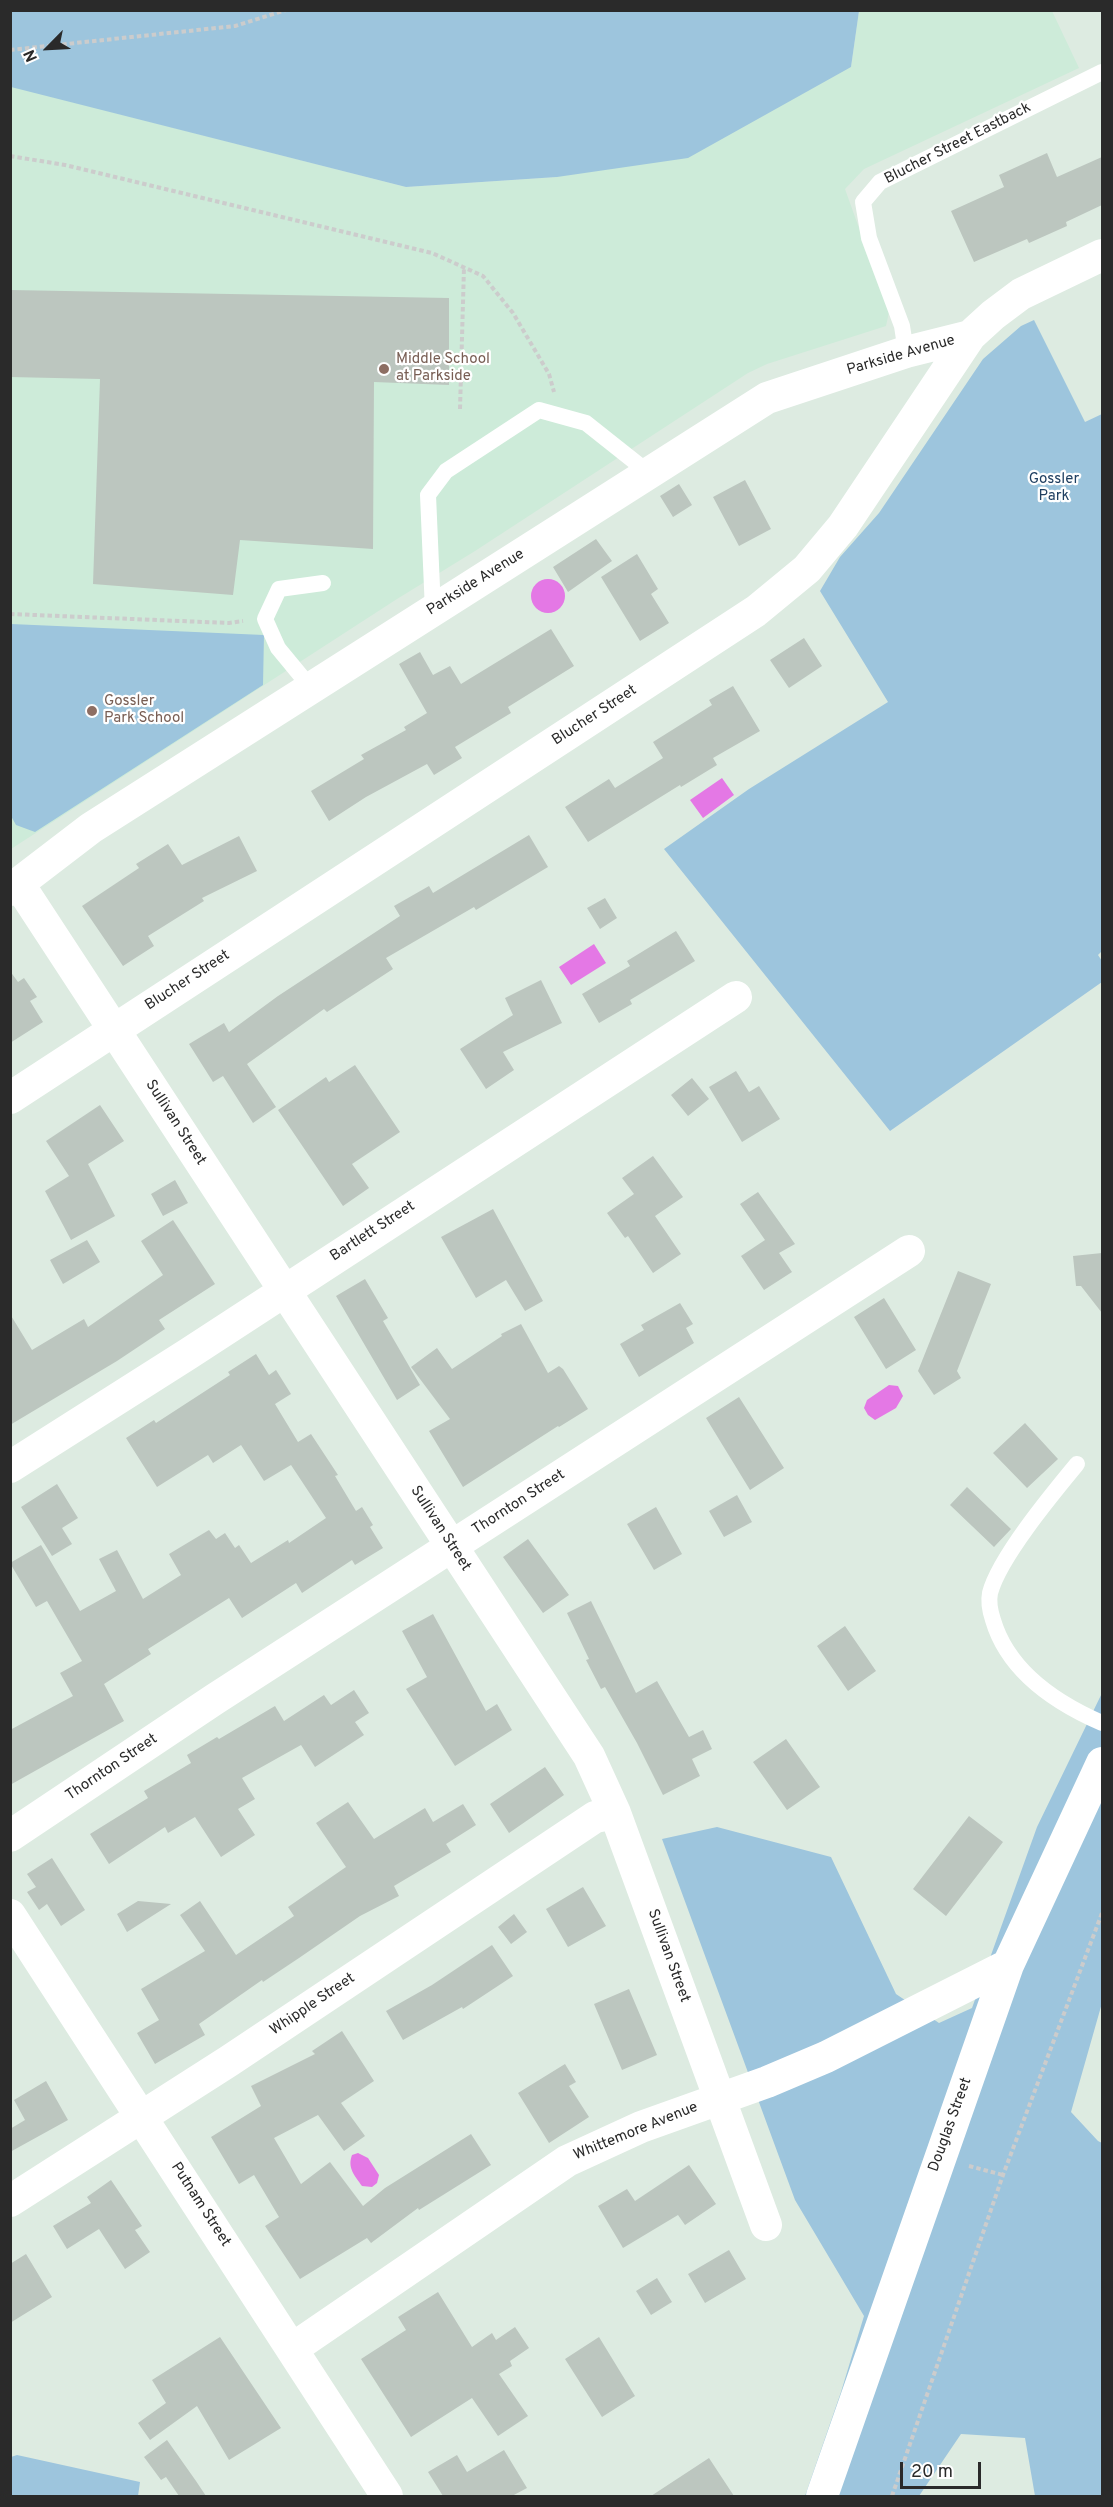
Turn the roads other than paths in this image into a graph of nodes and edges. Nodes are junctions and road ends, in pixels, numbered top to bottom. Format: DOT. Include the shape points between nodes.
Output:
graph roads {
  1 [pos="1102,72"];
  2 [pos="1102,255"];
  3 [pos="970,336"];
  4 [pos="906,352"];
  5 [pos="649,473"];
  6 [pos="323,583"];
  7 [pos="433,611"];
  8 [pos="311,688"];
  9 [pos="13,881"];
  10 [pos="736,997"];
  11 [pos="113,1029"];
  12 [pos="10,1098"];
  13 [pos="909,1251"];
  14 [pos="284,1290"];
  15 [pos="1077,1464"];
  16 [pos="10,1467"];
  17 [pos="452,1547"];
  18 [pos="1102,1723"];
  19 [pos="1102,1763"];
  20 [pos="615,1813"];
  21 [pos="10,1836"];
  22 [pos="10,1915"];
  23 [pos="1008,1965"];
  24 [pos="721,2099"];
  25 [pos="142,2117"];
  26 [pos="10,2201"];
  27 [pos="766,2225"];
  28 [pos="292,2349"];
  29 [pos="387,2496"];
  30 [pos="822,2496"];
  1 -- 4 [label="lane, Blucher Street Eastback" via="880,182 863,202 869,238 902,326"];
  2 -- 3 [label="street, Blucher Street" via="1021,294"];
  3 -- 4 [label="street, Parkside Avenue"];
  3 -- 11 [label="street, Blucher Street" via="843,526 807,569 756,611"];
  4 -- 5 [label="street, Parkside Avenue" via="767,398"];
  5 -- 7 [label="street, Parkside Avenue"];
  5 -- 7 [label="lane" via="586,423 539,410 446,471 428,495"];
  6 -- 8 [label="lane" via="279,589 265,619 278,648"];
  7 -- 8 [label="street, Parkside Avenue"];
  8 -- 9 [label="street, Parkside Avenue"];
  9 -- 11 [label="street, Sullivan Street"];
  10 -- 14 [label="street, Bartlett Street"];
  11 -- 12 [label="street, Blucher Street"];
  11 -- 14 [label="street, Sullivan Street"];
  13 -- 17 [label="street, Thornton Street"];
  14 -- 16 [label="street, Bartlett Street"];
  14 -- 17 [label="street, Sullivan Street"];
  15 -- 18 [label="lane" via="1004,1563 990,1593 989,1607 997,1633 1021,1669 1075,1712"];
  17 -- 20 [label="street, Sullivan Street" via="589,1756"];
  17 -- 21 [label="street, Thornton Street"];
  19 -- 23 [label="street, Douglas Street"];
  20 -- 24 [label="street, Sullivan Street"];
  20 -- 25 [label="street, Whipple Street" via="595,1817"];
  22 -- 25 [label="street, Putnam Street"];
  23 -- 24 [label="street, Whittemore Avenue" via="826,2057"];
  23 -- 30 [label="street, Douglas Street"];
  24 -- 27 [label="street, Sullivan Street"];
  24 -- 28 [label="street, Whittemore Avenue" via="641,2127 567,2161"];
  25 -- 26 [label="street, Whipple Street"];
  25 -- 28 [label="street, Putnam Street"];
  28 -- 29 [label="street, Putnam Street"];
}
